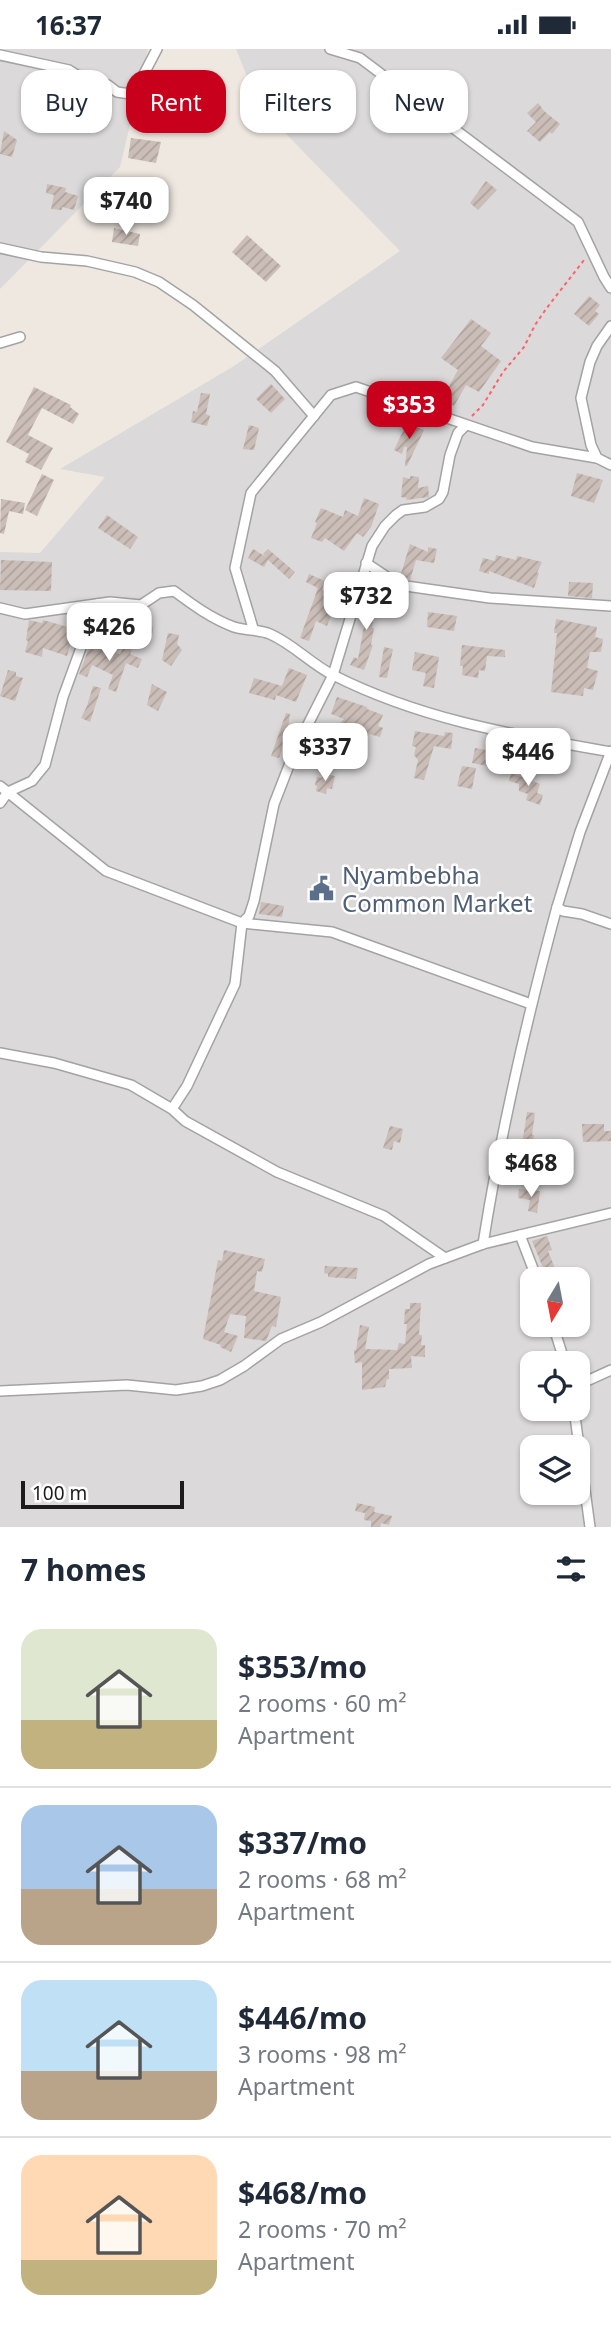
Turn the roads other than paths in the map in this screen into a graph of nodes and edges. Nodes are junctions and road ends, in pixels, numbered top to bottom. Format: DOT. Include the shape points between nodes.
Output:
graph roads {
  1 [pos="157,49"];
  2 [pos="330,49"];
  3 [pos="0,55"];
  4 [pos="0,248"];
  5 [pos="611,288"];
  6 [pos="611,325"];
  7 [pos="20,337"];
  8 [pos="0,343"];
  9 [pos="314,416"];
  10 [pos="465,426"];
  11 [pos="597,458"];
  12 [pos="611,465"];
  13 [pos="366,563"];
  14 [pos="97,604"];
  15 [pos="611,606"];
  16 [pos="0,608"];
  17 [pos="253,628"];
  18 [pos="333,675"];
  19 [pos="611,752"];
  20 [pos="0,786"];
  21 [pos="8,792"];
  22 [pos="0,803"];
  23 [pos="557,907"];
  24 [pos="242,923"];
  25 [pos="611,925"];
  26 [pos="531,1005"];
  27 [pos="0,1053"];
  28 [pos="172,1109"];
  29 [pos="611,1213"];
  30 [pos="520,1235"];
  31 [pos="483,1244"];
  32 [pos="445,1258"];
  33 [pos="532,1267"];
  34 [pos="611,1370"];
  35 [pos="590,1380"];
  36 [pos="0,1391"];
  37 [pos="576,1421"];
  38 [pos="590,1527"];
  1 -- 3 [label="street" via="130,95 69,70"];
  2 -- 5 [label="street" via="360,58 578,222"];
  4 -- 9 [label="street" via="87,261 159,282 275,371"];
  6 -- 11 [label="street" via="590,362 581,398"];
  7 -- 8 [label="street"];
  9 -- 10 [label="street" via="331,395 356,387"];
  9 -- 17 [label="street" via="251,493 235,568"];
  10 -- 11 [label="street" via="531,447"];
  10 -- 13 [label="street" via="454,444 439,499 396,515 372,546"];
  11 -- 12 [label="street"];
  13 -- 15 [label="street" via="399,585 490,598"];
  13 -- 18 [label="street"];
  14 -- 16 [label="street" via="25,614"];
  14 -- 17 [label="street" via="141,605 159,593 174,591 218,620 237,628"];
  14 -- 21 [label="street" via="63,697 45,765 32,781"];
  17 -- 18 [label="street" via="272,635"];
  18 -- 19 [label="street" via="458,723"];
  18 -- 24 [label="street" via="274,804 254,901"];
  19 -- 23 [label="street"];
  20 -- 21 [label="street"];
  21 -- 22 [label="street"];
  21 -- 24 [label="street" via="106,871"];
  23 -- 25 [label="street"];
  23 -- 26 [label="street"];
  24 -- 26 [label="street" via="332,932"];
  24 -- 28 [label="street" via="235,984"];
  26 -- 31 [label="street"];
  27 -- 28 [label="street" via="131,1085"];
  28 -- 32 [label="street" via="185,1121 277,1172 384,1216"];
  29 -- 30 [label="street"];
  30 -- 31 [label="street"];
  30 -- 33 [label="street"];
  31 -- 32 [label="street"];
  32 -- 36 [label="street" via="281,1339 244,1366 202,1386"];
  34 -- 35 [label="street"];
  37 -- 38 [label="street"];
}
